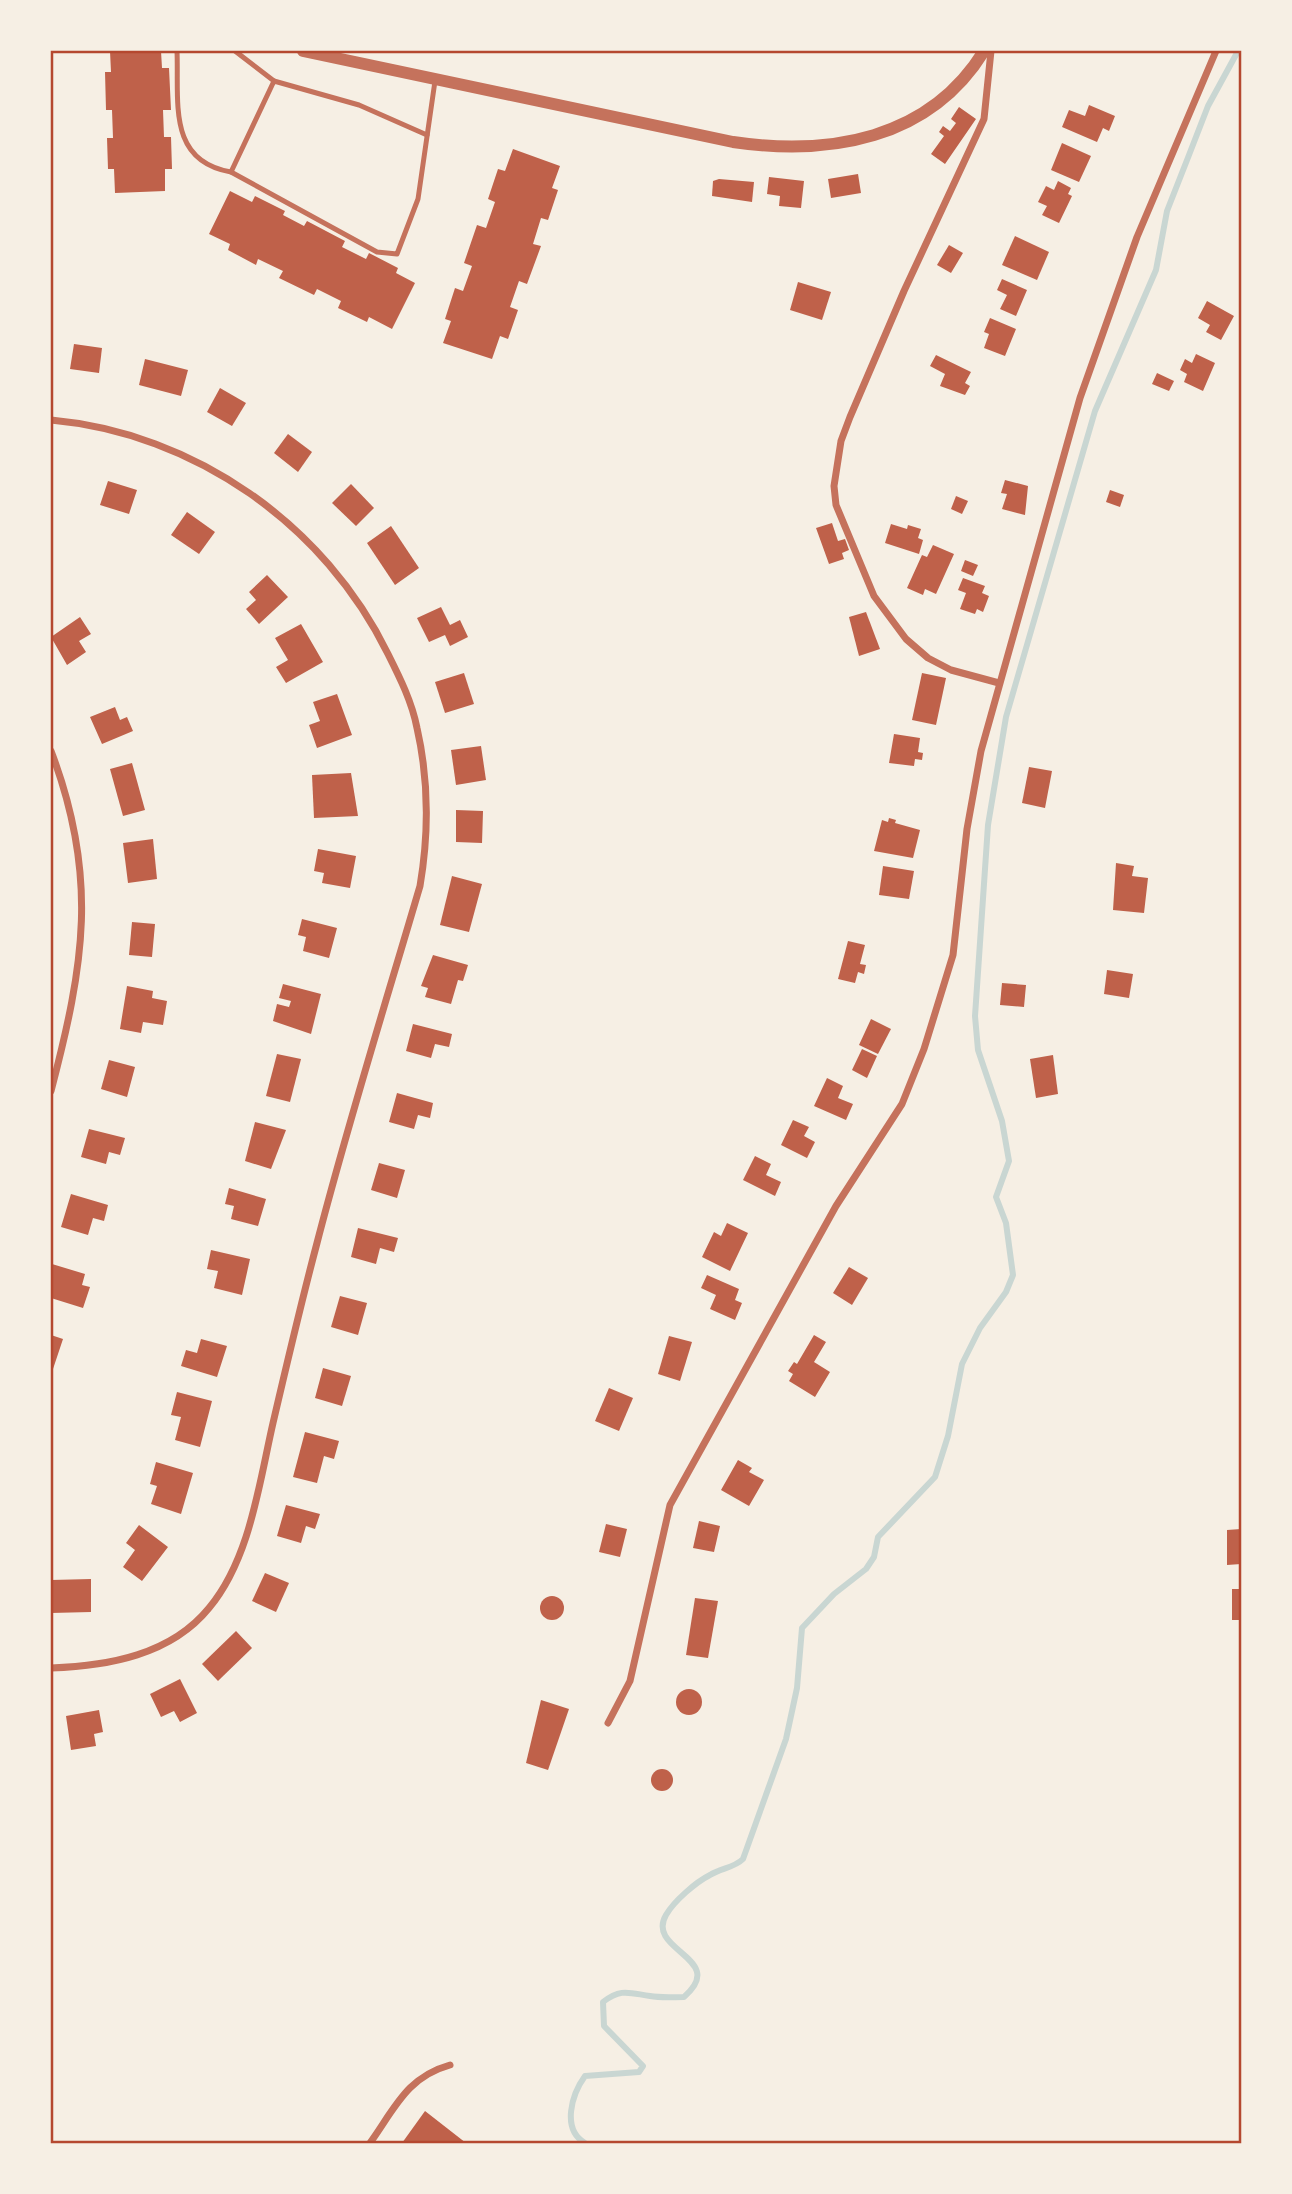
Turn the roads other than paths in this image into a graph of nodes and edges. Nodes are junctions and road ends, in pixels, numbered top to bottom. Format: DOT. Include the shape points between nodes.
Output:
graph roads {
  1 [pos="177,51"];
  2 [pos="235,51"];
  3 [pos="303,51"];
  4 [pos="984,51"];
  5 [pos="991,51"];
  6 [pos="1216,51"];
  7 [pos="274,80"];
  8 [pos="435,80"];
  9 [pos="427,135"];
  10 [pos="232,172"];
  11 [pos="51,420"];
  12 [pos="999,683"];
  13 [pos="51,751"];
  14 [pos="51,1091"];
  15 [pos="51,1668"];
  16 [pos="608,1723"];
  17 [pos="450,2065"];
  18 [pos="370,2143"];
  1 -- 10 [label="lane" via="183,141 214,169"];
  2 -- 7 [label="lane"];
  3 -- 8 [label="street"];
  4 -- 8 [label="street" via="949,91 893,129 849,144 805,149 733,142"];
  5 -- 12 [label="street" via="984,119 904,291 841,442 834,486 840,516 874,596 906,639 928,659 951,670"];
  6 -- 12 [label="street" via="1102,330"];
  7 -- 9 [label="lane" via="359,104"];
  7 -- 10 [label="lane"];
  8 -- 9 [label="lane"];
  9 -- 10 [label="lane" via="418,199 397,254 377,252 348,238"];
  11 -- 15 [label="street" via="102,427 182,455 260,500 314,547 371,622 398,675 417,726 427,809 420,886 318,1240 254,1504 232,1567 210,1607 173,1638 106,1664"];
  12 -- 16 [label="street" via="972,793 953,955 924,1049 902,1104 836,1206 670,1505 630,1681"];
  13 -- 14 [label="street" via="75,835 83,916 80,968"];
  17 -- 18 [label="street" via="413,2082"];
}
